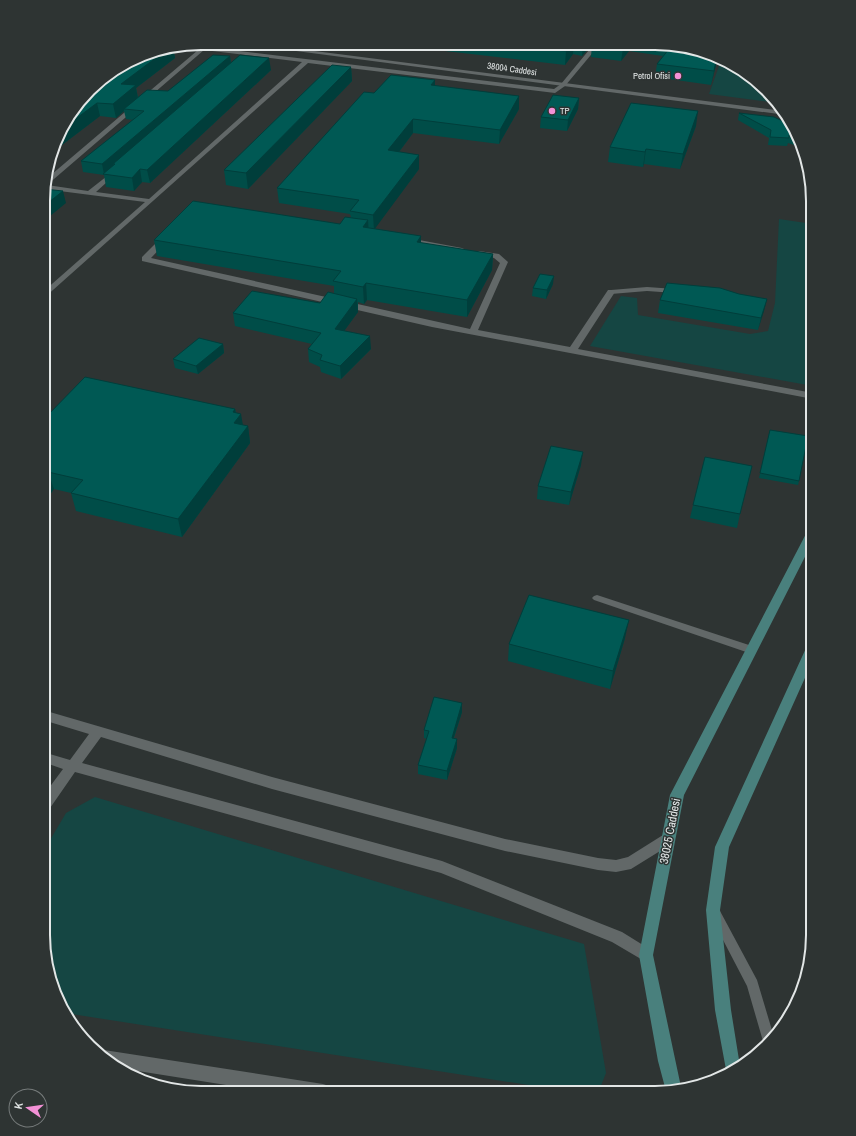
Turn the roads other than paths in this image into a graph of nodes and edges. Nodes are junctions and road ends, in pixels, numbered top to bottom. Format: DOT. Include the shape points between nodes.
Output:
graph roads {
  1 [pos="201,50"];
  2 [pos="208,50"];
  3 [pos="292,50"];
  4 [pos="336,50"];
  5 [pos="592,50"];
  6 [pos="330,55"];
  7 [pos="307,61"];
  8 [pos="565,82"];
  9 [pos="772,106"];
  10 [pos="777,112"];
  11 [pos="119,168"];
  12 [pos="52,177"];
  13 [pos="50,188"];
  14 [pos="90,193"];
  15 [pos="151,201"];
  16 [pos="172,231"];
  17 [pos="395,238"];
  18 [pos="50,291"];
  19 [pos="681,291"];
  20 [pos="611,292"];
  21 [pos="473,332"];
  22 [pos="572,351"];
  23 [pos="806,395"];
  24 [pos="806,544"];
  25 [pos="597,598"];
  26 [pos="752,650"];
  27 [pos="806,661"];
  28 [pos="50,717"];
  29 [pos="98,731"];
  30 [pos="50,759"];
  31 [pos="72,766"];
  32 [pos="50,797"];
  33 [pos="668,839"];
  34 [pos="713,910"];
  35 [pos="646,955"];
  36 [pos="767,1035"];
  37 [pos="115,1060"];
  38 [pos="733,1064"];
  39 [pos="672,1085"];
  40 [pos="284,1086"];
  1 -- 12 [label="street"];
  2 -- 7 [label="street" via="242,56"];
  3 -- 6 [label="street, 38004 Caddesi"];
  4 -- 6 [label="street"];
  4 -- 8 [label="street, 38004 Caddesi"];
  5 -- 8 [label="street"];
  6 -- 8 [label="street, 38004 Caddesi"];
  7 -- 8 [label="street" via="555,90"];
  7 -- 15 [label="street"];
  8 -- 9 [label="street, 38004 Caddesi"];
  8 -- 10 [label="street, 38004 Caddesi"];
  11 -- 14 [label="street"];
  13 -- 14 [label="street"];
  14 -- 15 [label="street"];
  15 -- 18 [label="street"];
  16 -- 21 [label="street" via="145,259"];
  17 -- 21 [label="street" via="496,256 504,262"];
  19 -- 20 [label="lane" via="647,289"];
  20 -- 22 [label="street"];
  21 -- 22 [label="street"];
  22 -- 23 [label="street"];
  24 -- 26 [label="main road, 38025 Caddesi"];
  25 -- 26 [label="lane"];
  26 -- 33 [label="main road, 38025 Caddesi" via="676,795"];
  27 -- 34 [label="main road" via="722,847"];
  28 -- 29 [label="street"];
  29 -- 31 [label="street"];
  29 -- 33 [label="street" via="272,783 490,841 598,864 616,866 631,863"];
  30 -- 31 [label="street"];
  31 -- 32 [label="street"];
  31 -- 35 [label="street" via="442,867 586,923 617,937"];
  33 -- 35 [label="main road, 38025 Caddesi"];
  34 -- 36 [label="lane" via="753,984"];
  34 -- 38 [label="main road" via="723,1010"];
  35 -- 39 [label="main road, 38025 Caddesi"];
  37 -- 40 [label="street"];
}
